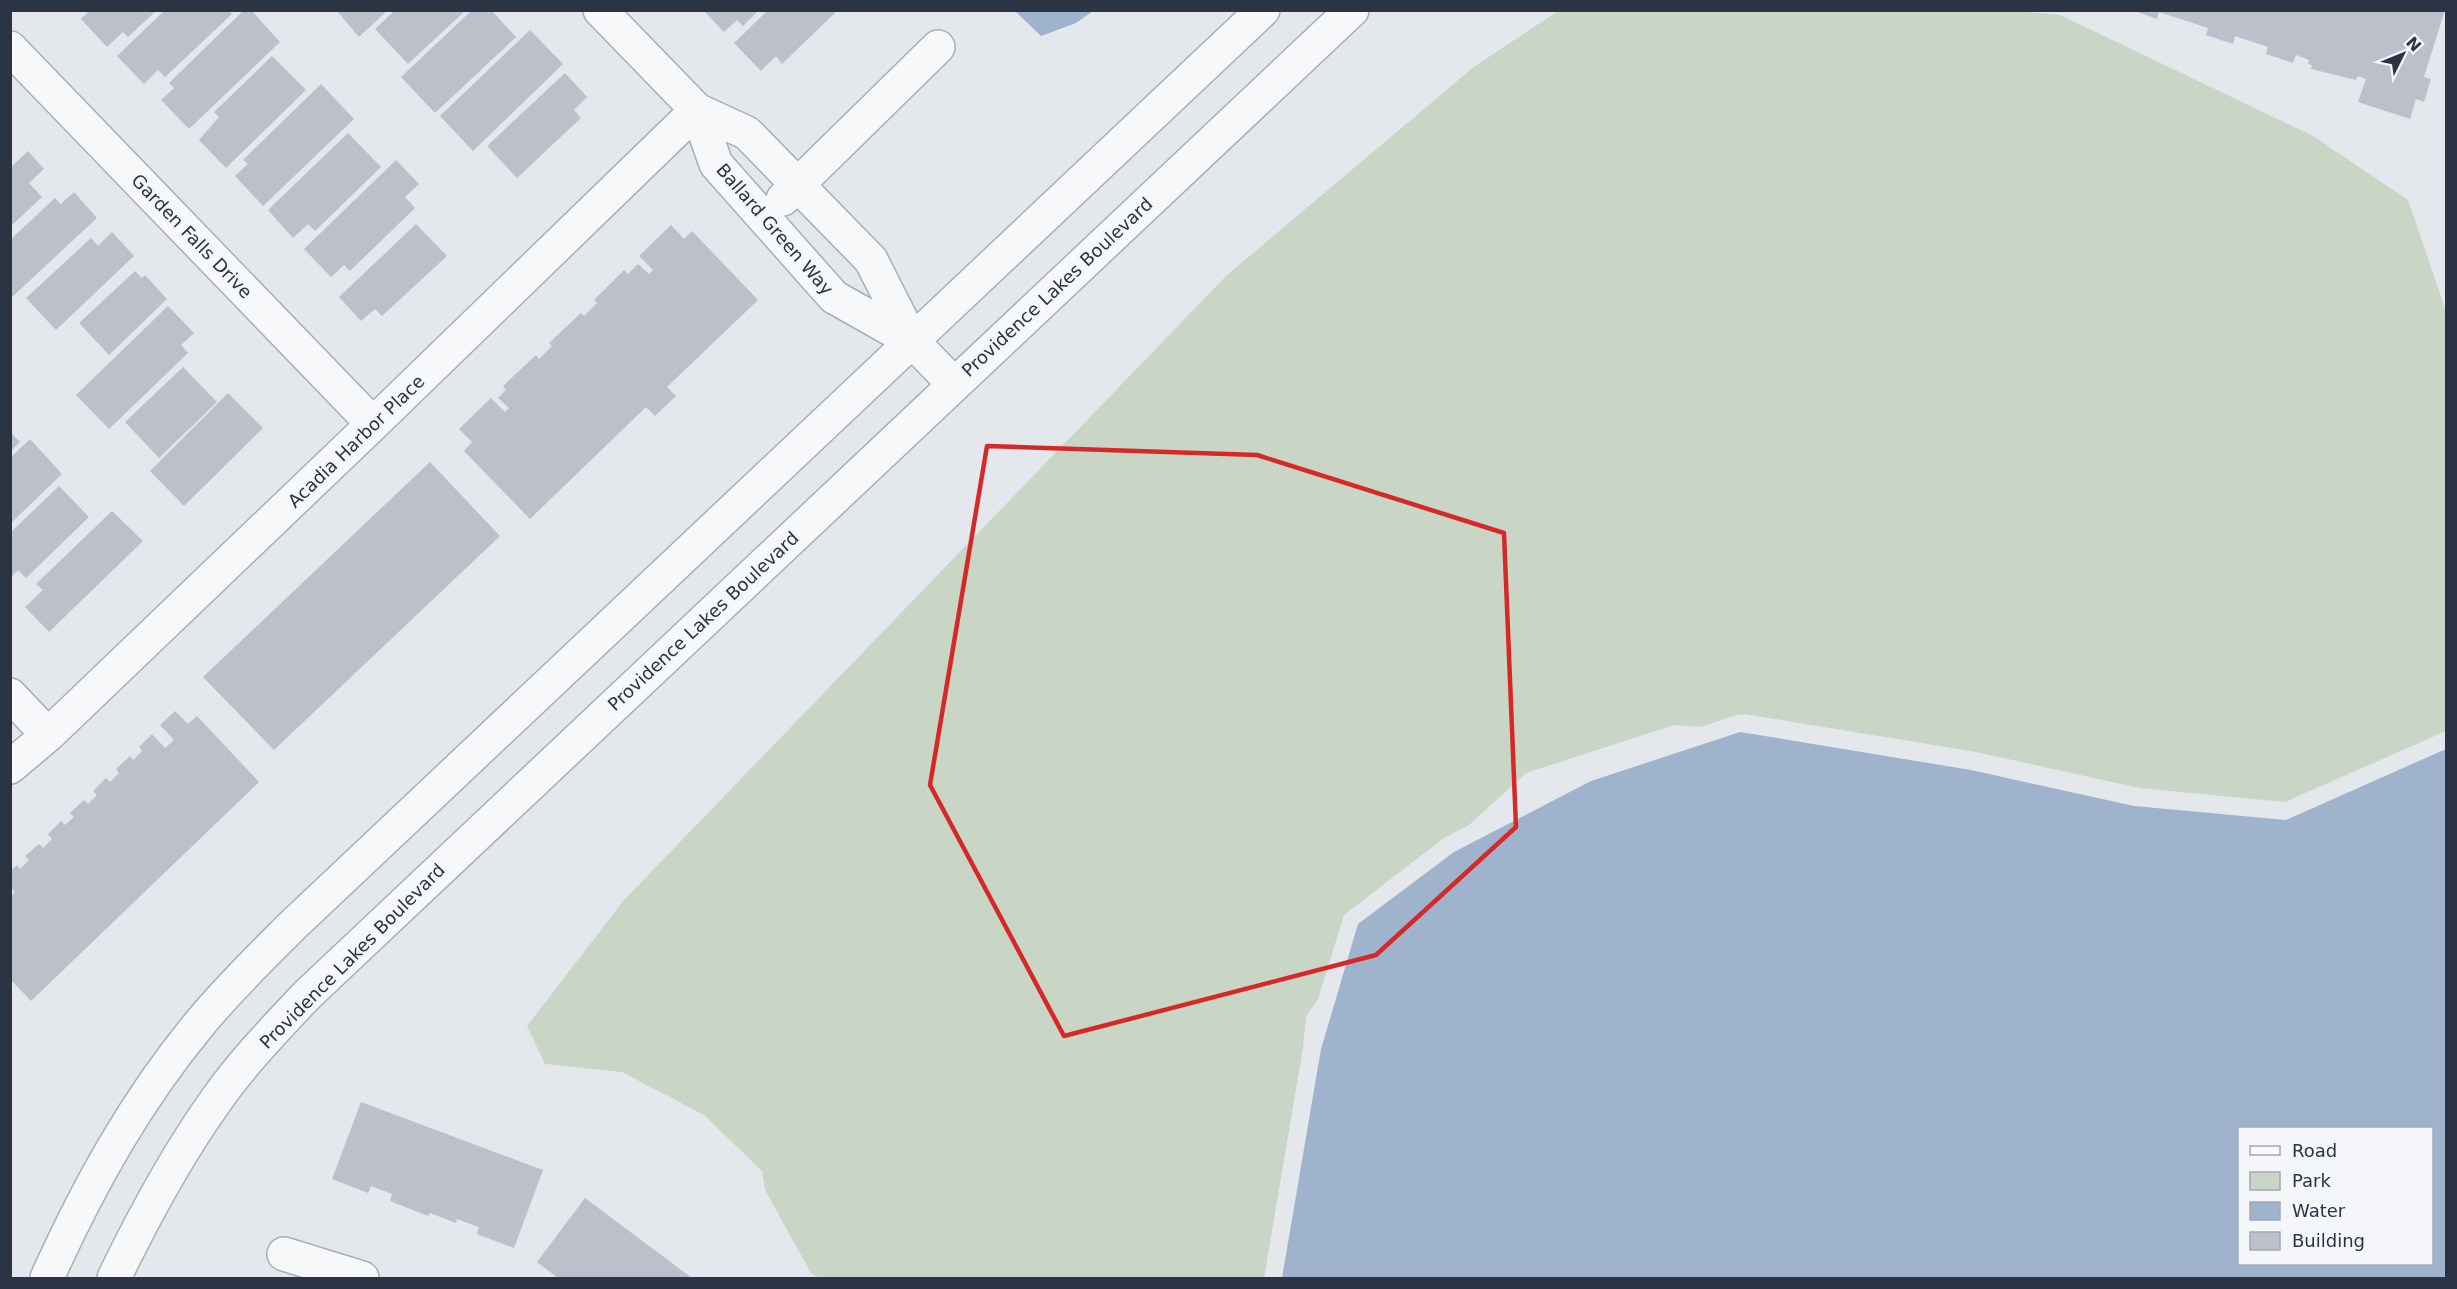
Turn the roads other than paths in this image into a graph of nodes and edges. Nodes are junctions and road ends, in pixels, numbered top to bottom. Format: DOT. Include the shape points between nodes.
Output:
graph roads {
  1 [pos="600,10"];
  2 [pos="1263,10"];
  3 [pos="1352,10"];
  4 [pos="938,47"];
  5 [pos="10,48"];
  6 [pos="697,110"];
  7 [pos="798,184"];
  8 [pos="765,217"];
  9 [pos="912,341"];
  10 [pos="954,384"];
  11 [pos="373,424"];
  12 [pos="10,696"];
  13 [pos="48,735"];
  14 [pos="10,767"];
  15 [pos="284,1254"];
  16 [pos="47,1278"];
  17 [pos="114,1278"];
  18 [pos="362,1278"];
  1 -- 6 [label="street"];
  2 -- 9 [label="street"];
  3 -- 10 [label="street, Providence Lakes Boulevard"];
  4 -- 7 [label="street"];
  5 -- 11 [label="street, Garden Falls Drive"];
  6 -- 7 [label="street, Ballard Green Way" via="747,133"];
  6 -- 8 [label="street, Ballard Green Way" via="716,164"];
  6 -- 11 [label="street, Acadia Harbor Place"];
  7 -- 8 [label="street"];
  7 -- 9 [label="street, Ballard Green Way" via="871,260"];
  8 -- 9 [label="street, Ballard Green Way" via="834,297"];
  9 -- 10 [label="street, Ballard Green Way"];
  9 -- 16 [label="street" via="246,972 201,1021 128,1122 97,1174"];
  10 -- 17 [label="street, Providence Lakes Boulevard" via="299,1004 231,1080 181,1152 143,1216"];
  11 -- 13 [label="street, Acadia Harbor Place"];
  12 -- 13 [label="street"];
  13 -- 14 [label="street, Acadia Harbor Place"];
  15 -- 18 [label="street"];
}
